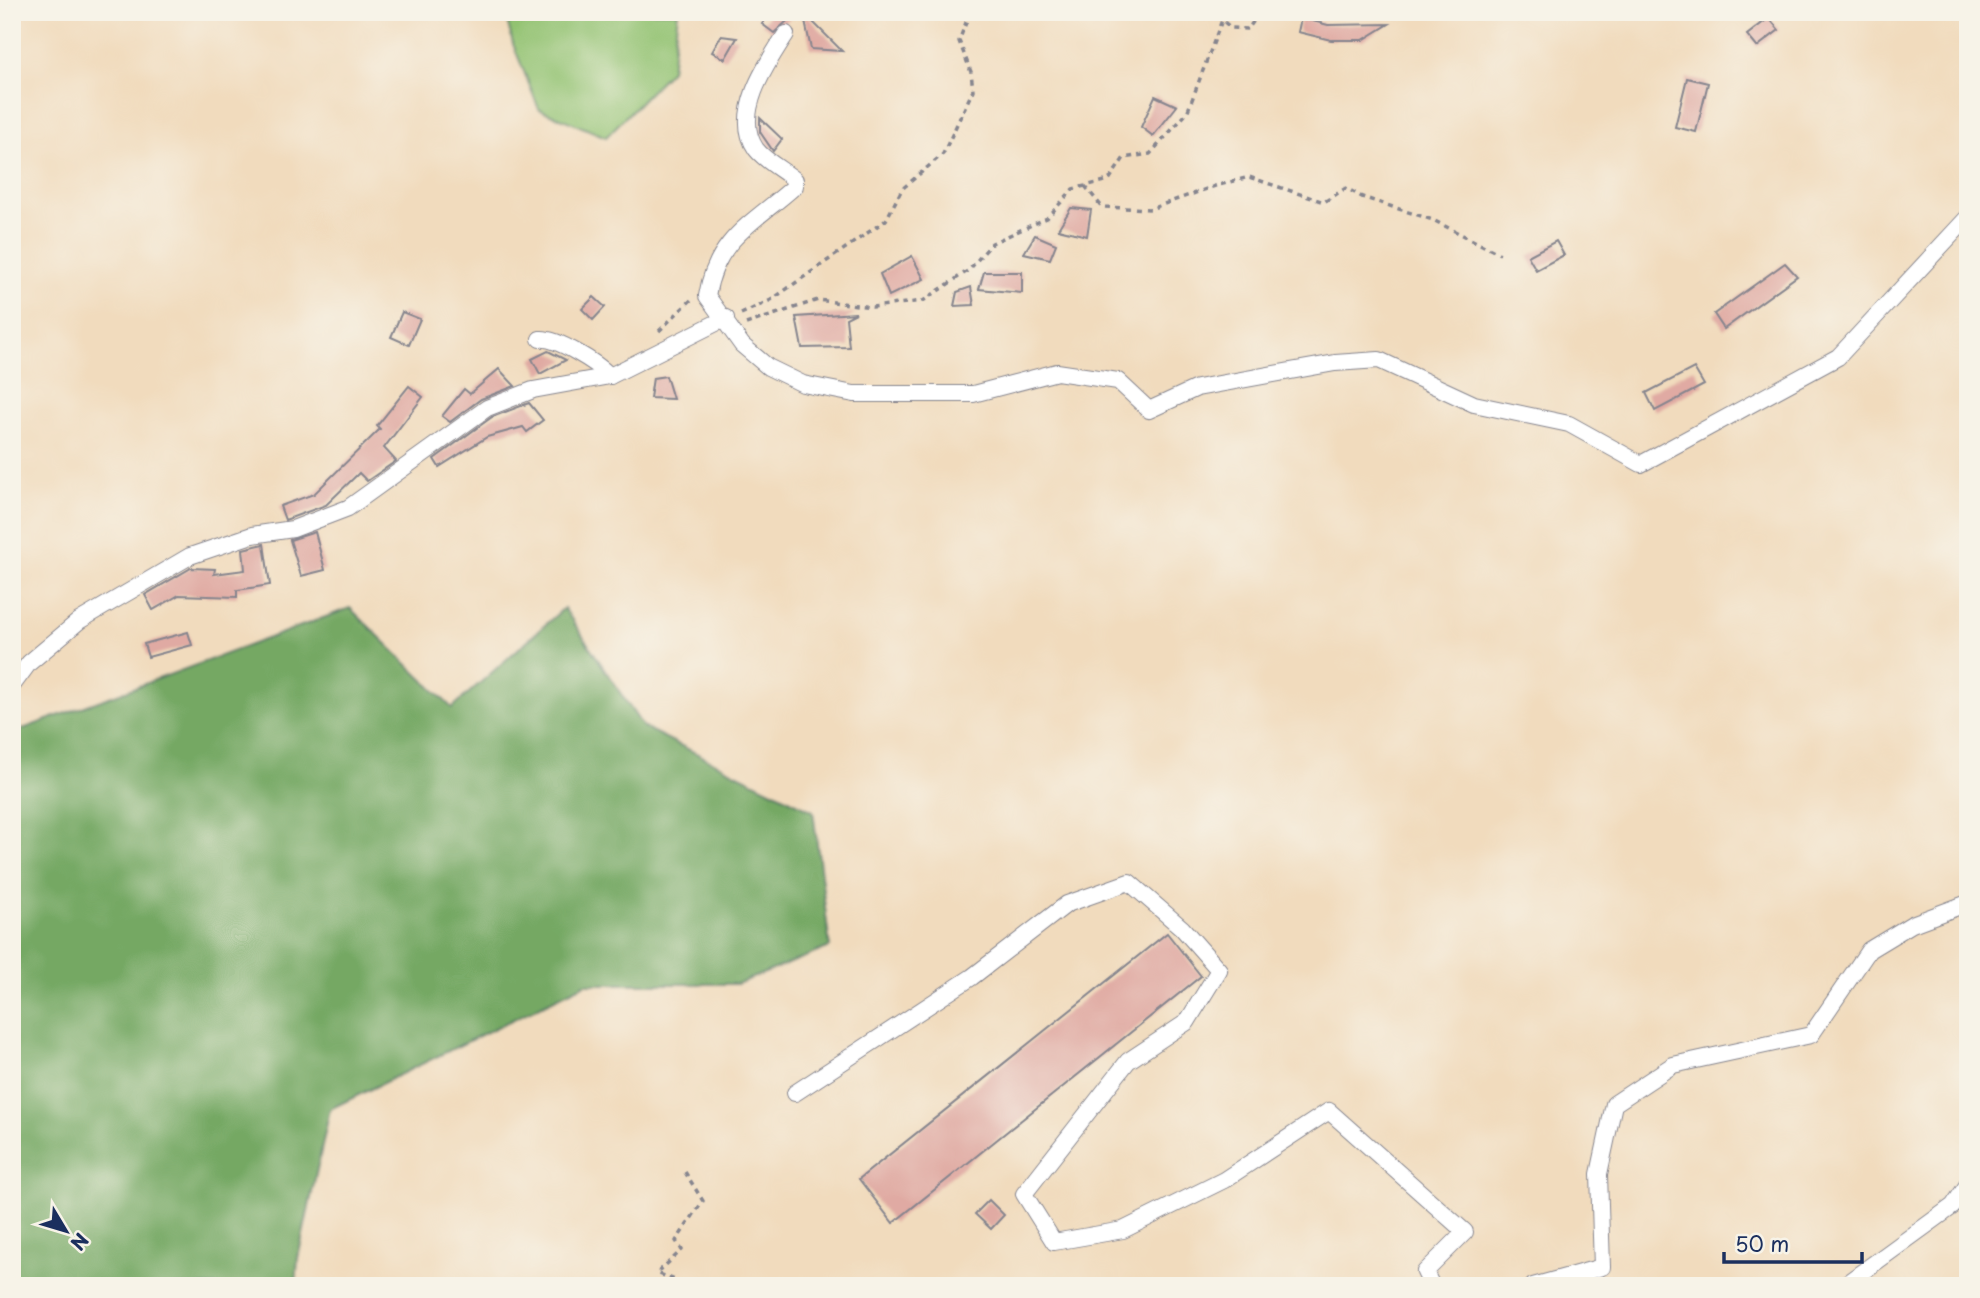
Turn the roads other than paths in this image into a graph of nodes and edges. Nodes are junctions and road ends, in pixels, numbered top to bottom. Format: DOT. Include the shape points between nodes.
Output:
graph roads {
  1 [pos="786,34"];
  2 [pos="1968,217"];
  3 [pos="729,324"];
  4 [pos="540,339"];
  5 [pos="610,376"];
  6 [pos="12,686"];
  7 [pos="1968,904"];
  8 [pos="795,1093"];
  9 [pos="1968,1184"];
  10 [pos="1432,1286"];
  11 [pos="1534,1286"];
  12 [pos="1843,1286"];
  1 -- 3 [label="street" via="760,73 748,127 758,151 794,180 795,186 741,230 711,271 707,296"];
  2 -- 3 [label="street" via="1838,357 1642,464 1569,424 1474,404 1379,360 1335,363 1197,388 1149,410 1118,380 1057,372 973,394 854,394 816,387 768,367 742,345"];
  3 -- 5 [label="street"];
  4 -- 5 [label="street" via="560,341"];
  5 -- 6 [label="street" via="533,390 487,408 348,508 293,529 252,535 190,556 79,621 29,663"];
  7 -- 11 [label="street" via="1912,924 1869,950 1811,1035 1673,1065 1614,1104 1599,1174 1602,1267"];
  8 -- 10 [label="street" via="972,977 1067,904 1129,882 1182,928 1219,970 1188,1022 1128,1061 1024,1194 1054,1242 1123,1230 1224,1180 1329,1111 1465,1232 1425,1272"];
  9 -- 12 [label="street" via="1952,1206"];
}
